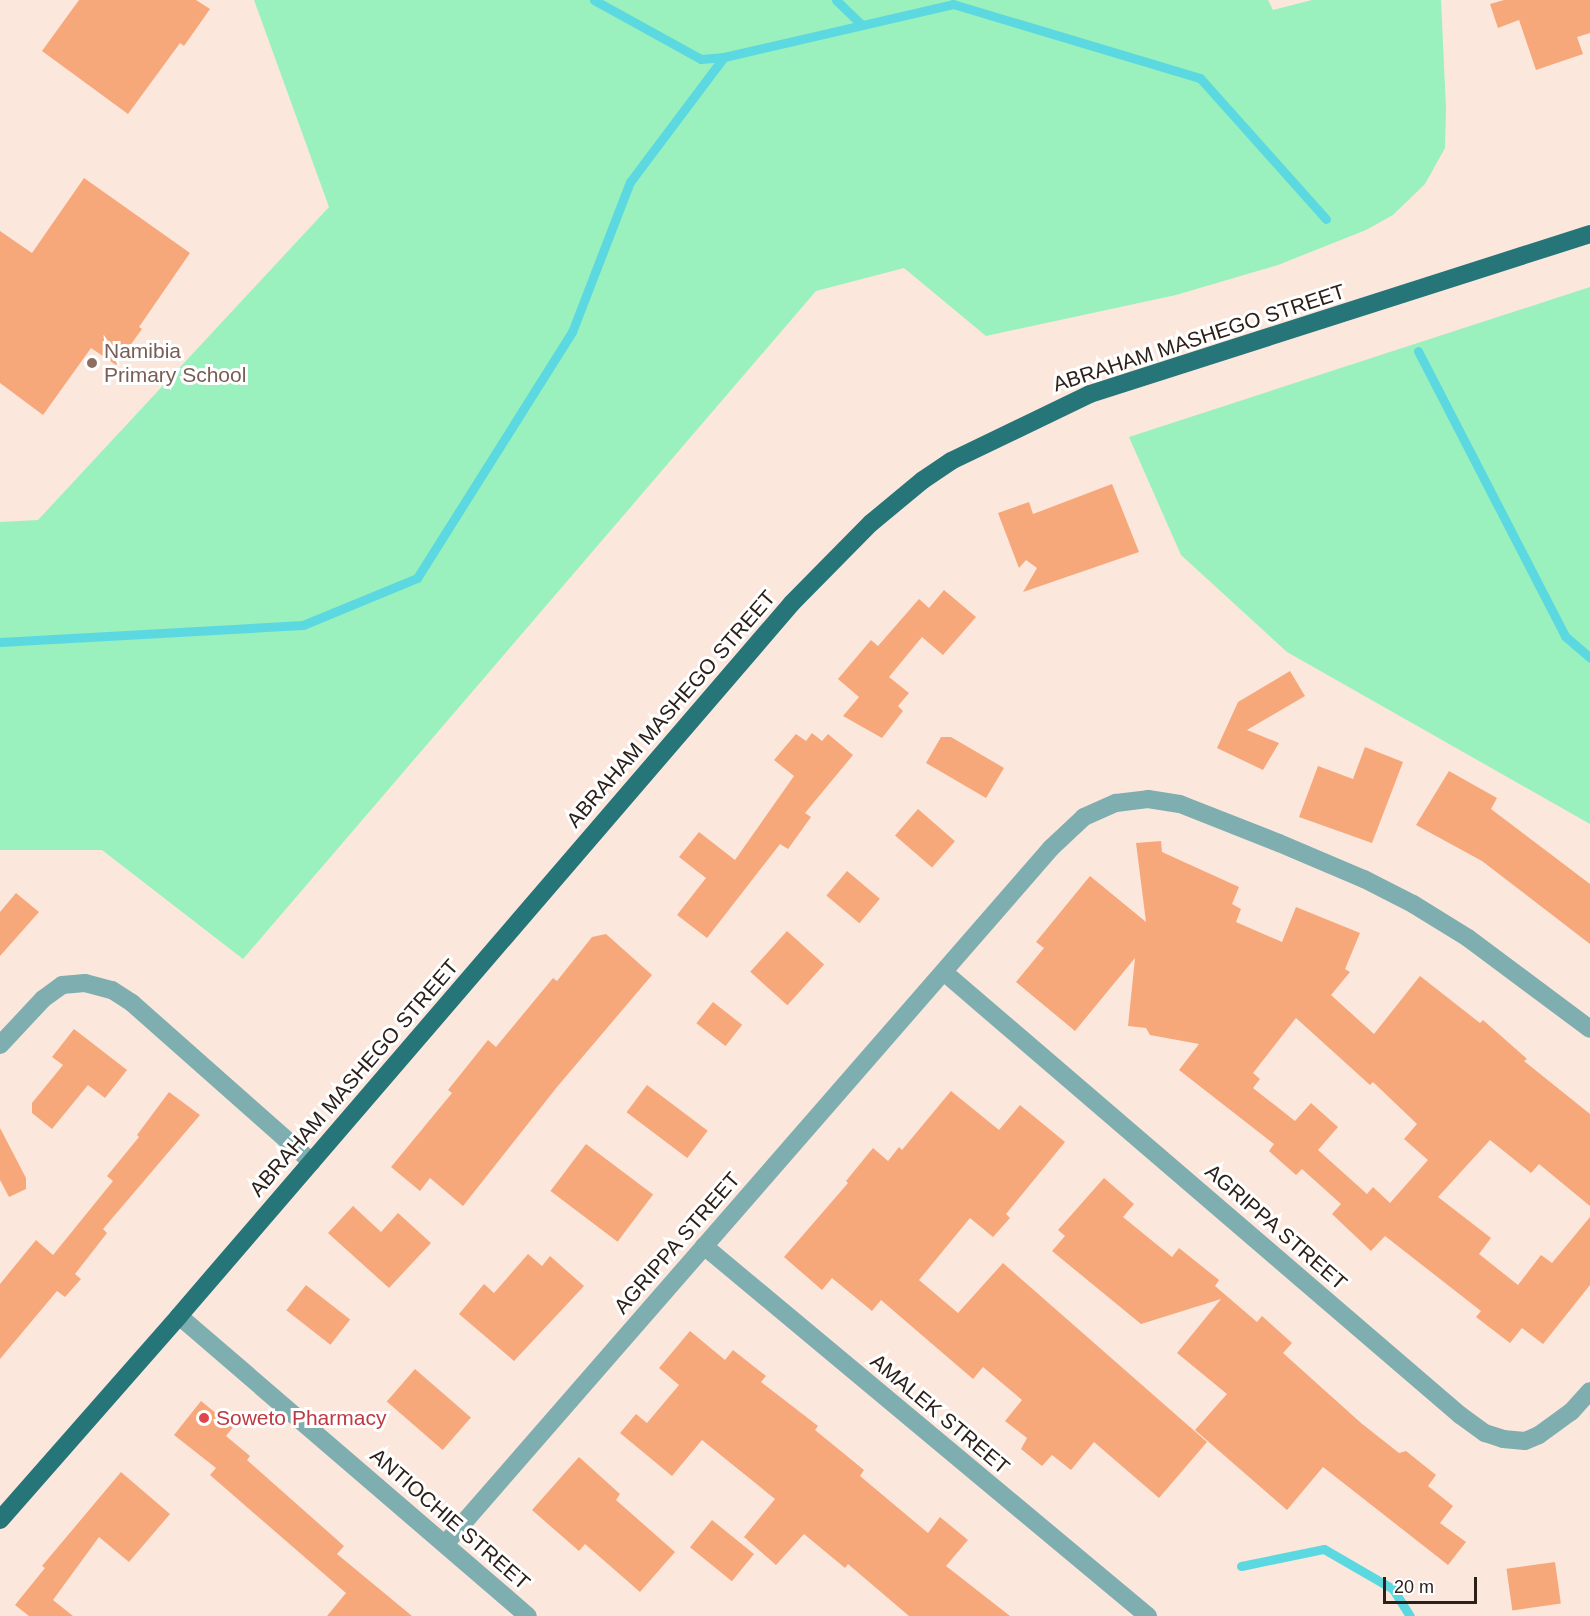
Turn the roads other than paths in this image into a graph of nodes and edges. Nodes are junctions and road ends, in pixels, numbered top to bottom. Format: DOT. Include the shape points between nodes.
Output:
graph roads {
  1 [pos="1590,234"];
  2 [pos="945,973"];
  3 [pos="1590,1029"];
  4 [pos="0,1045"];
  5 [pos="312,1162"];
  6 [pos="704,1246"];
  7 [pos="179,1316"];
  8 [pos="1590,1391"];
  9 [pos="0,1520"];
  10 [pos="445,1544"];
  11 [pos="528,1616"];
  12 [pos="1148,1616"];
  1 -- 5 [label="main road, ABRAHAM MASHEGO STREET" via="1090,394 951,461 923,480 871,523 792,603"];
  2 -- 3 [label="street, AGRIPPA STREET" via="1051,848 1083,817 1116,803 1148,800 1180,804 1364,879 1413,904 1468,938"];
  2 -- 6 [label="street, AGRIPPA STREET"];
  2 -- 8 [label="street, AGRIPPA STREET" via="1485,1433 1525,1441 1555,1425"];
  4 -- 5 [label="street" via="43,999 62,985 85,983 112,990 132,1003"];
  5 -- 7 [label="main road, ABRAHAM MASHEGO STREET"];
  6 -- 10 [label="street, AGRIPPA STREET"];
  6 -- 12 [label="street, AMALEK STREET"];
  7 -- 9 [label="main road, ABRAHAM MASHEGO STREET"];
  7 -- 10 [label="street, ANTIOCHIE STREET"];
  10 -- 11 [label="street, ANTIOCHIE STREET"];
}
